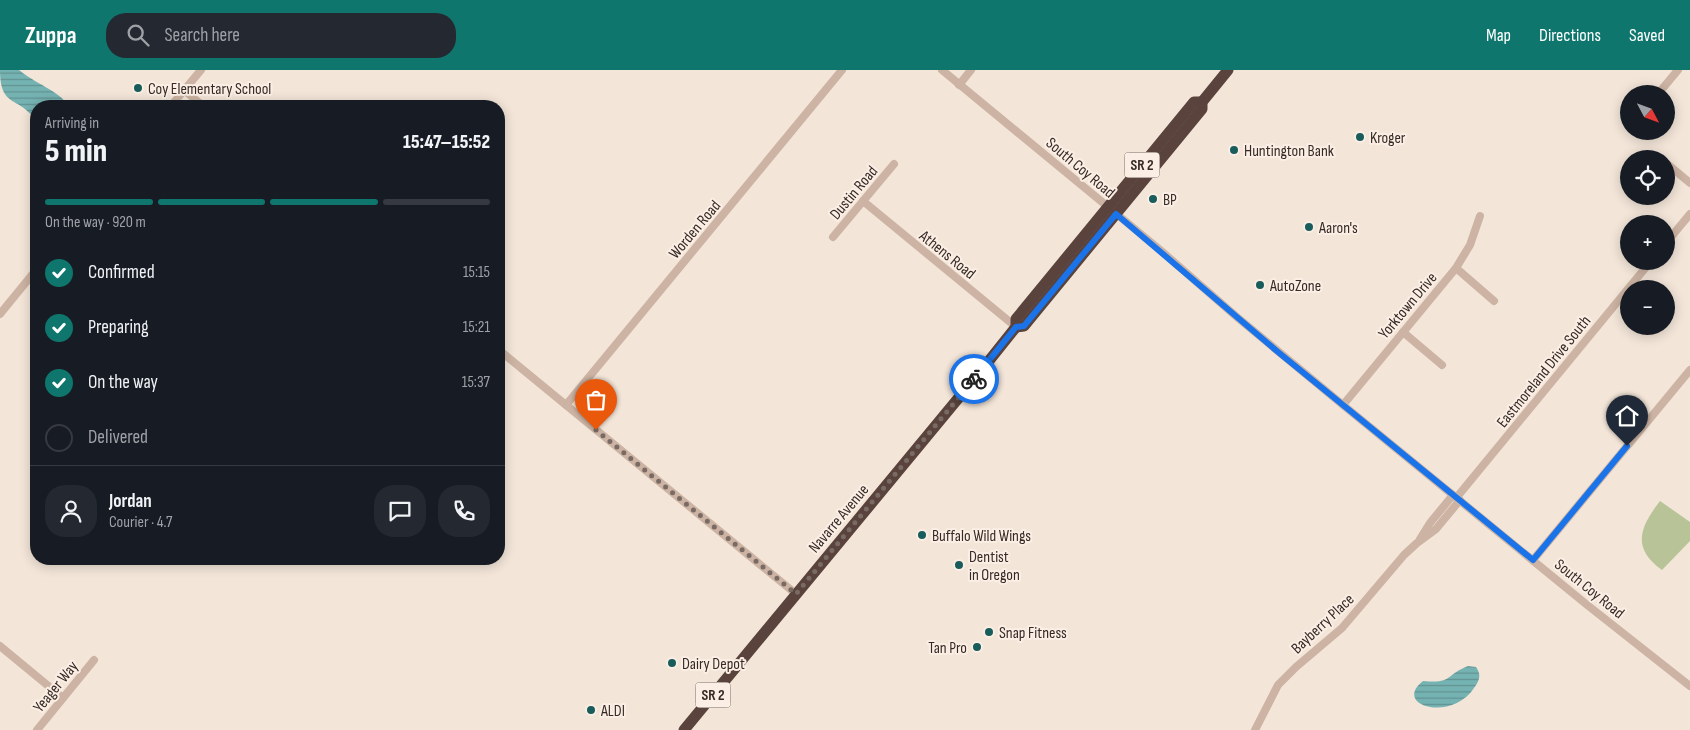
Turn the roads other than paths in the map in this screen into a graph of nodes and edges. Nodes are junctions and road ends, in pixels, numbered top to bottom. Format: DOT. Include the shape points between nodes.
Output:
graph roads {
  1 [pos="201,70"];
  2 [pos="842,70"];
  3 [pos="942,70"];
  4 [pos="972,70"];
  5 [pos="1228,70"];
  6 [pos="1678,70"];
  7 [pos="960,84"];
  8 [pos="1666,85"];
  9 [pos="184,90"];
  10 [pos="176,100"];
  11 [pos="196,100"];
  12 [pos="894,164"];
  13 [pos="1675,170"];
  14 [pos="1690,183"];
  15 [pos="863,201"];
  16 [pos="1112,210"];
  17 [pos="1690,214"];
  18 [pos="1480,216"];
  19 [pos="1675,232"];
  20 [pos="834,237"];
  21 [pos="1456,268"];
  22 [pos="1644,270"];
  23 [pos="30,277"];
  24 [pos="1040,289"];
  25 [pos="1494,300"];
  26 [pos="0,314"];
  27 [pos="1031,318"];
  28 [pos="1016,327"];
  29 [pos="1403,332"];
  30 [pos="505,355"];
  31 [pos="1442,364"];
  32 [pos="1690,370"];
  33 [pos="566,405"];
  34 [pos="1343,405"];
  35 [pos="1457,497"];
  36 [pos="1533,560"];
  37 [pos="796,594"];
  38 [pos="0,646"];
  39 [pos="94,660"];
  40 [pos="1690,686"];
  41 [pos="63,698"];
  42 [pos="37,730"];
  43 [pos="684,730"];
  44 [pos="1255,730"];
  1 -- 9 [label="street"];
  2 -- 33 [label="street, Worden Road"];
  3 -- 7 [label="street, South Coy Road"];
  4 -- 7 [label="street"];
  5 -- 16 [label="highway, Navarre Avenue / SR 2" via="1202,102 1202,109"];
  6 -- 8 [label="street"];
  7 -- 16 [label="street, South Coy Road"];
  9 -- 10 [label="street"];
  9 -- 11 [label="street"];
  12 -- 15 [label="street, Dustin Road"];
  13 -- 14 [label="street"];
  15 -- 20 [label="street, Dustin Road"];
  15 -- 28 [label="street, Athens Road"];
  16 -- 24 [label="highway, Navarre Avenue / SR 2"];
  16 -- 27 [label="highway, Navarre Avenue / SR 2"];
  16 -- 34 [label="street, South Coy Road"];
  17 -- 19 [label="street"];
  18 -- 21 [label="street, Yorktown Drive" via="1470,245"];
  21 -- 25 [label="street"];
  21 -- 29 [label="street, Yorktown Drive"];
  22 -- 35 [label="street, Eastmoreland Drive South"];
  23 -- 26 [label="street"];
  24 -- 27 [label="highway" via="1028,312"];
  24 -- 28 [label="highway, Navarre Avenue / SR 2" via="1016,319"];
  27 -- 28 [label="highway, Navarre Avenue / SR 2" via="1024,326"];
  28 -- 37 [label="highway, Navarre Avenue / SR 2"];
  29 -- 31 [label="street"];
  29 -- 34 [label="street, Yorktown Drive"];
  30 -- 33 [label="street"];
  32 -- 36 [label="street"];
  33 -- 37 [label="street"];
  34 -- 35 [label="street, South Coy Road"];
  35 -- 36 [label="street, South Coy Road"];
  35 -- 44 [label="street, Bayberry Place" via="1436,529 1417,542 1342,628 1278,685"];
  36 -- 40 [label="street, South Coy Road"];
  37 -- 43 [label="highway, Navarre Avenue / SR 2"];
  38 -- 41 [label="street"];
  39 -- 41 [label="street, Yeager Way"];
  41 -- 42 [label="street, Yeager Way"];
}
